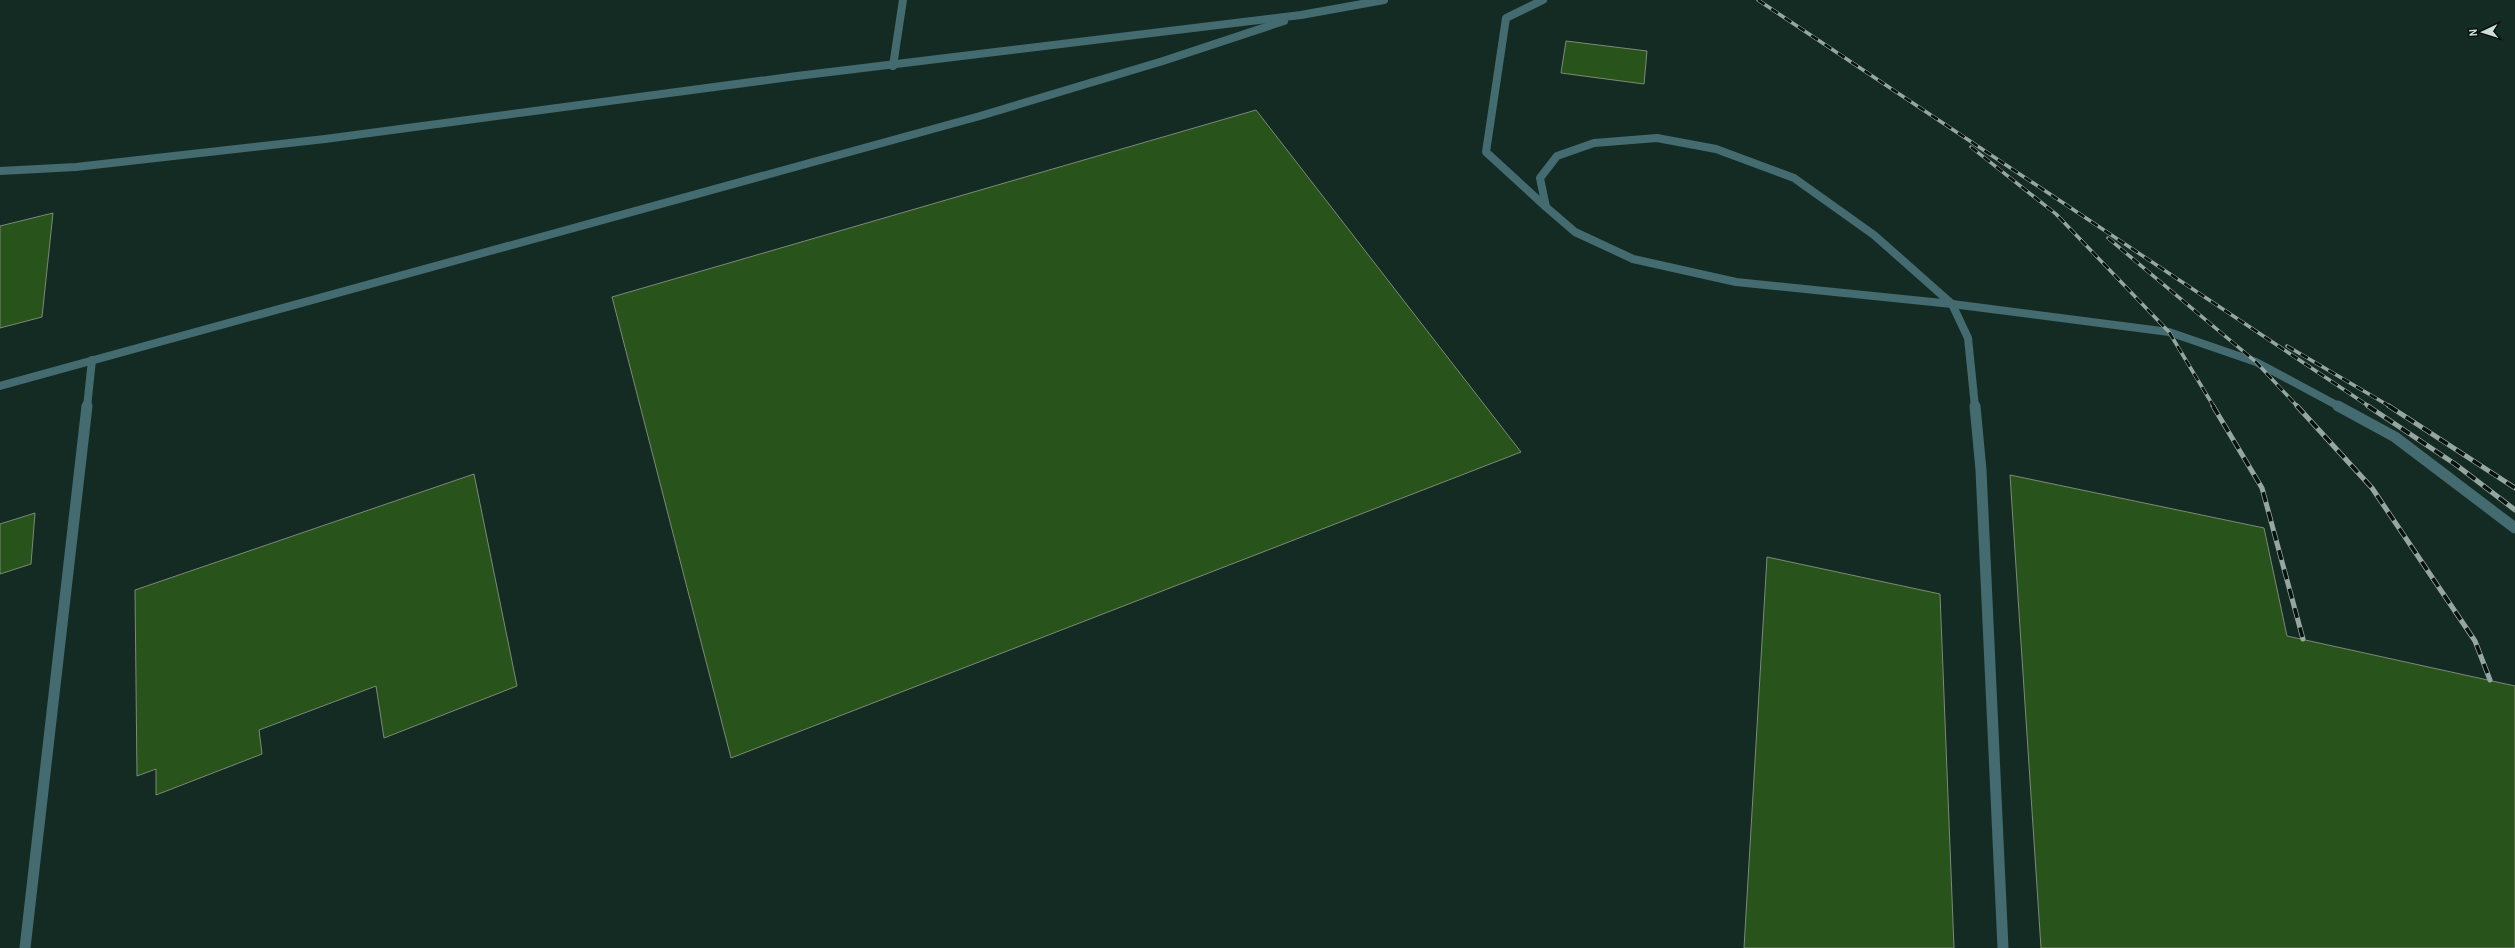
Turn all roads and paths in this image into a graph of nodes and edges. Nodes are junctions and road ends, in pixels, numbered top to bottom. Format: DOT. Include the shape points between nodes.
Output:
graph roads {
  1 [pos="903,0"];
  2 [pos="1384,0"];
  3 [pos="1543,0"];
  4 [pos="1301,15"];
  5 [pos="893,66"];
  6 [pos="0,171"];
  7 [pos="1546,207"];
  8 [pos="1952,304"];
  9 [pos="92,360"];
  10 [pos="0,386"];
  11 [pos="2515,528"];
  12 [pos="25,948"];
  13 [pos="2003,948"];
  1 -- 5 [label="street"];
  2 -- 4 [label="street"];
  3 -- 7 [label="street" via="1506,18 1486,152"];
  4 -- 5 [label="street"];
  4 -- 9 [label="street" via="1188,55 1053,95 620,217"];
  5 -- 6 [label="street" via="796,76 326,139 76,167"];
  7 -- 8 [label="street" via="1575,232 1633,259 1736,282"];
  7 -- 8 [label="street" via="1540,178 1557,156 1594,143 1658,138 1716,149 1794,178 1874,235"];
  8 -- 11 [label="street" via="2168,332 2256,362 2395,437"];
  8 -- 13 [label="street" via="1968,338 1981,470"];
  9 -- 10 [label="street"];
  9 -- 12 [label="street"];
}
